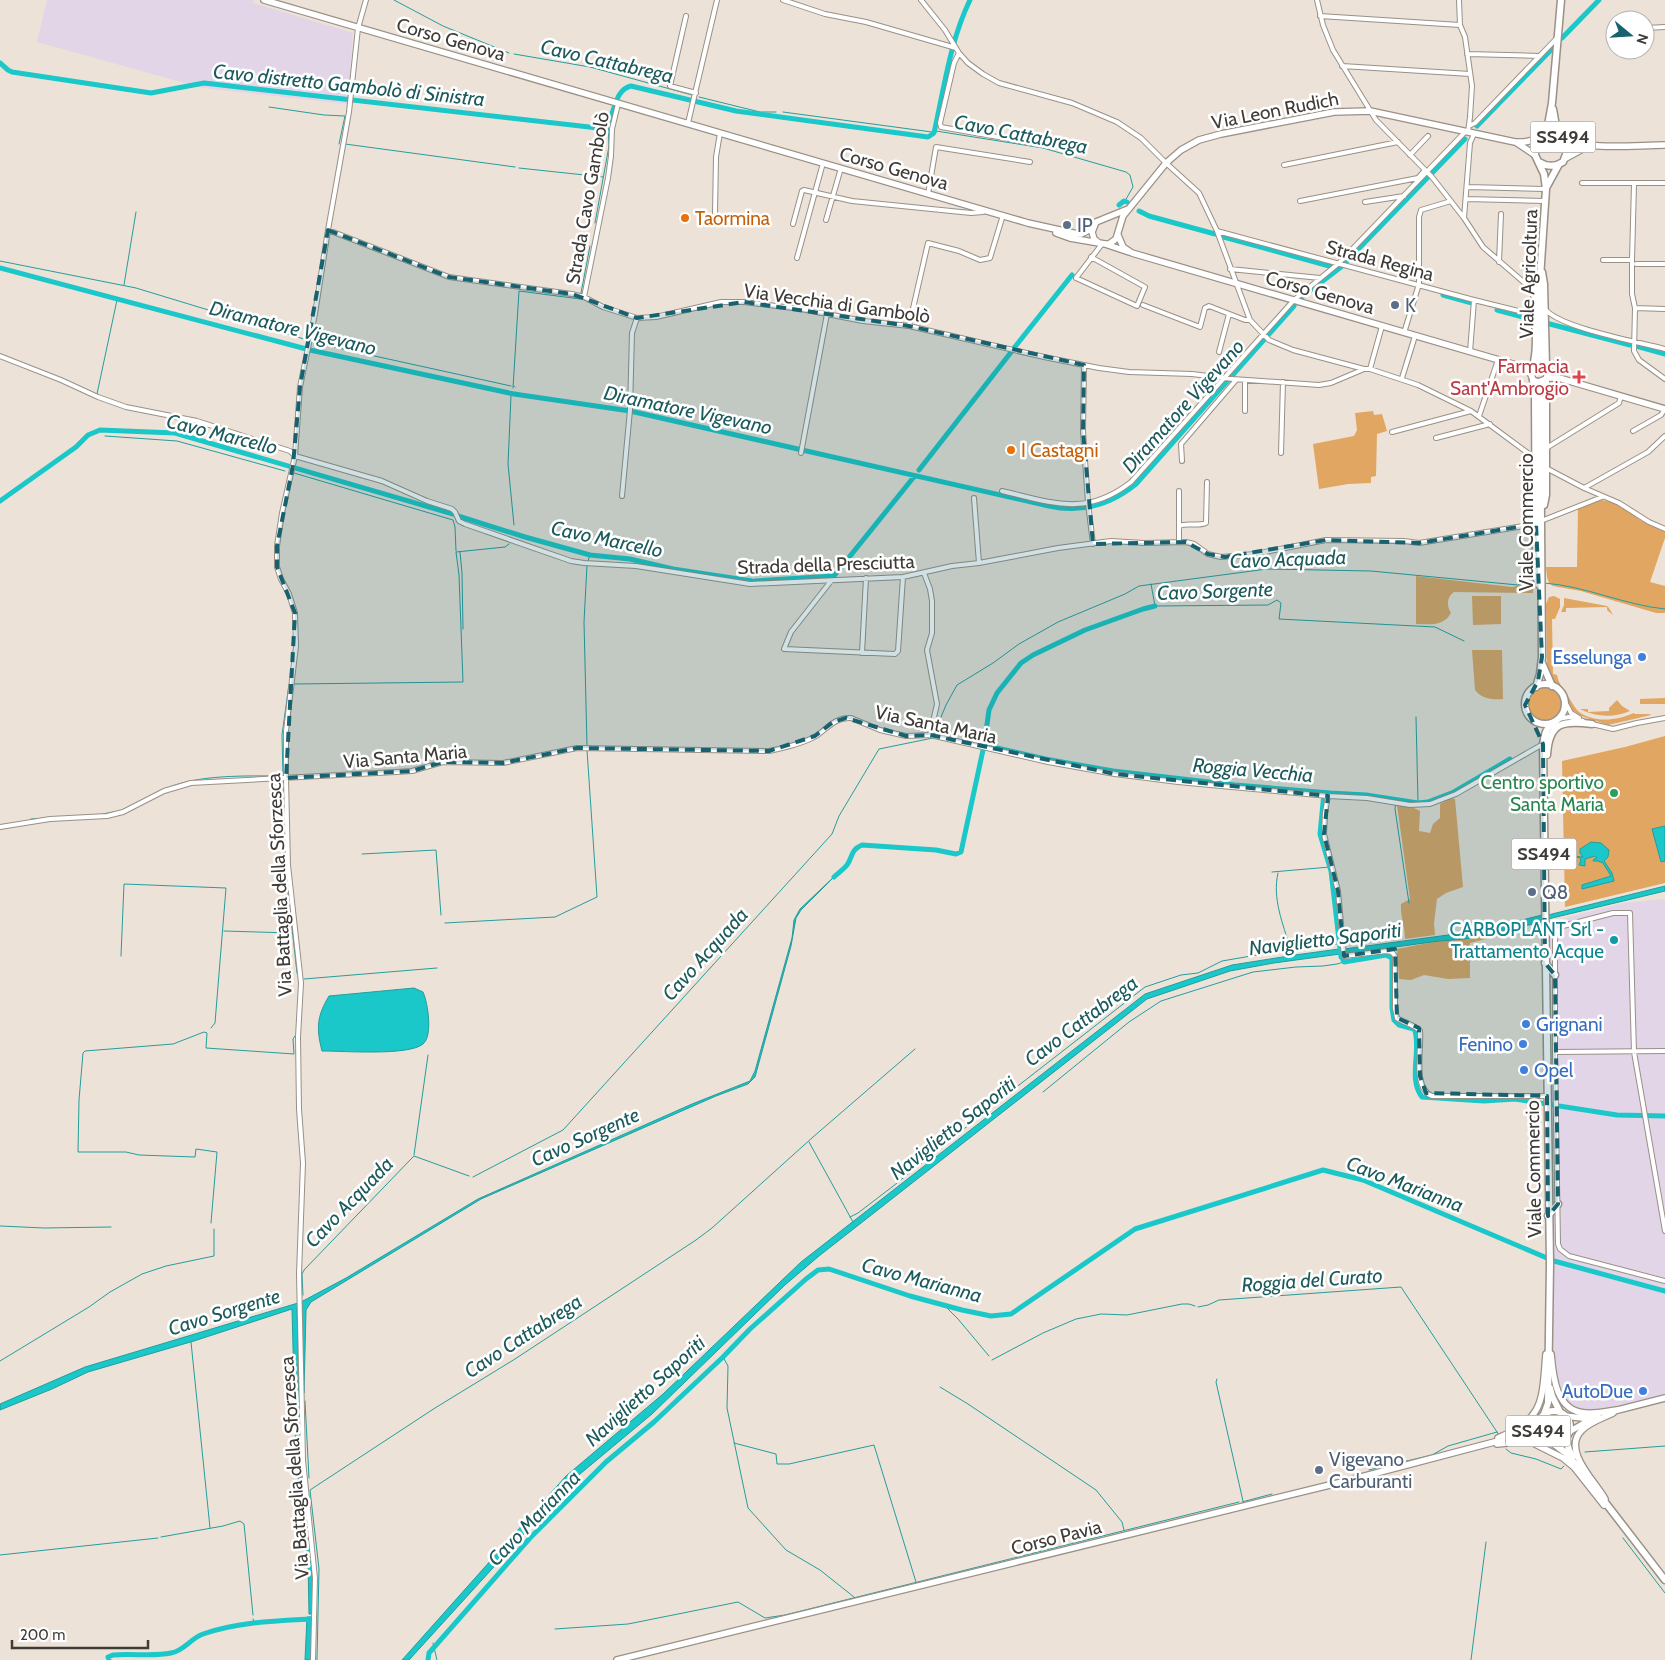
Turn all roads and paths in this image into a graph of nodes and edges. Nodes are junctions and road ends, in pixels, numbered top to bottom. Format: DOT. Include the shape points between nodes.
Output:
graph roads {
  1 [pos="264,0"];
  2 [pos="366,0"];
  3 [pos="717,0"];
  4 [pos="783,0"];
  5 [pos="920,0"];
  6 [pos="1317,0"];
  7 [pos="1459,0"];
  8 [pos="1561,0"];
  9 [pos="686,16"];
  10 [pos="1320,16"];
  11 [pos="1460,25"];
  12 [pos="358,28"];
  13 [pos="1558,38"];
  14 [pos="954,46"];
  15 [pos="959,53"];
  16 [pos="1468,54"];
  17 [pos="1540,56"];
  18 [pos="1342,66"];
  19 [pos="1470,74"];
  20 [pos="696,93"];
  21 [pos="616,103"];
  22 [pos="1552,103"];
  23 [pos="1370,111"];
  24 [pos="688,123"];
  25 [pos="1469,131"];
  26 [pos="720,133"];
  27 [pos="1544,134"];
  28 [pos="1428,136"];
  29 [pos="1562,137"];
  30 [pos="1538,139"];
  31 [pos="1398,142"];
  32 [pos="1515,142"];
  33 [pos="1032,143"];
  34 [pos="1665,145"];
  35 [pos="1590,146"];
  36 [pos="1410,155"];
  37 [pos="1535,155"];
  38 [pos="1566,158"];
  39 [pos="1030,162"];
  40 [pos="1540,162"];
  41 [pos="823,163"];
  42 [pos="1166,163"];
  43 [pos="1559,164"];
  44 [pos="1284,165"];
  45 [pos="841,168"];
  46 [pos="1428,173"];
  47 [pos="1582,183"];
  48 [pos="1665,183"];
  49 [pos="1634,184"];
  50 [pos="1467,187"];
  51 [pos="1546,189"];
  52 [pos="815,192"];
  53 [pos="928,194"];
  54 [pos="1404,196"];
  55 [pos="832,197"];
  56 [pos="1466,199"];
  57 [pos="1300,200"];
  58 [pos="1451,201"];
  59 [pos="1545,201"];
  60 [pos="1365,202"];
  61 [pos="1132,207"];
  62 [pos="990,211"];
  63 [pos="715,213"];
  64 [pos="1501,214"];
  65 [pos="1003,215"];
  66 [pos="1107,218"];
  67 [pos="1464,218"];
  68 [pos="826,220"];
  69 [pos="1028,223"];
  70 [pos="793,224"];
  71 [pos="1093,228"];
  72 [pos="328,230"];
  73 [pos="1217,231"];
  74 [pos="1118,232"];
  75 [pos="1102,244"];
  76 [pos="1132,253"];
  77 [pos="1091,257"];
  78 [pos="797,258"];
  79 [pos="1603,260"];
  80 [pos="1632,260"];
  81 [pos="1500,262"];
  82 [pos="1340,263"];
  83 [pos="1636,264"];
  84 [pos="1665,264"];
  85 [pos="1541,265"];
  86 [pos="1230,269"];
  87 [pos="1320,278"];
  88 [pos="1236,283"];
  89 [pos="1418,284"];
  90 [pos="1535,289"];
  91 [pos="584,297"];
  92 [pos="1294,300"];
  93 [pos="1474,300"];
  94 [pos="1143,305"];
  95 [pos="1545,308"];
  96 [pos="1635,308"];
  97 [pos="1665,309"];
  98 [pos="827,314"];
  99 [pos="1229,314"];
  100 [pos="1535,315"];
  101 [pos="1554,317"];
  102 [pos="637,318"];
  103 [pos="1250,320"];
  104 [pos="1545,320"];
  105 [pos="909,326"];
  106 [pos="1382,326"];
  107 [pos="1404,332"];
  108 [pos="1263,335"];
  109 [pos="1415,336"];
  110 [pos="1634,341"];
  111 [pos="1665,349"];
  112 [pos="1219,352"];
  113 [pos="1470,352"];
  114 [pos="0,356"];
  115 [pos="1498,360"];
  116 [pos="1540,360"];
  117 [pos="1084,365"];
  118 [pos="1547,368"];
  119 [pos="1364,369"];
  120 [pos="1370,369"];
  121 [pos="1531,369"];
  122 [pos="1225,378"];
  123 [pos="1402,378"];
  124 [pos="1559,378"];
  125 [pos="1234,379"];
  126 [pos="1547,379"];
  127 [pos="1665,379"];
  128 [pos="1245,380"];
  129 [pos="1532,380"];
  130 [pos="1283,382"];
  131 [pos="1540,386"];
  132 [pos="1621,396"];
  133 [pos="1665,409"];
  134 [pos="1245,411"];
  135 [pos="1471,411"];
  136 [pos="1479,416"];
  137 [pos="1490,424"];
  138 [pos="1633,431"];
  139 [pos="1392,432"];
  140 [pos="1665,436"];
  141 [pos="1436,438"];
  142 [pos="1536,445"];
  143 [pos="1548,447"];
  144 [pos="1522,448"];
  145 [pos="801,453"];
  146 [pos="1281,453"];
  147 [pos="295,456"];
  148 [pos="1536,459"];
  149 [pos="1182,461"];
  150 [pos="1546,468"];
  151 [pos="1206,482"];
  152 [pos="1584,488"];
  153 [pos="1179,491"];
  154 [pos="1002,492"];
  155 [pos="622,496"];
  156 [pos="1602,496"];
  157 [pos="974,498"];
  158 [pos="1088,506"];
  159 [pos="1538,522"];
  160 [pos="1179,526"];
  161 [pos="1665,529"];
  162 [pos="1179,541"];
  163 [pos="1093,544"];
  164 [pos="980,563"];
  165 [pos="924,573"];
  166 [pos="903,577"];
  167 [pos="866,578"];
  168 [pos="831,581"];
  169 [pos="862,653"];
  170 [pos="1542,657"];
  171 [pos="1552,686"];
  172 [pos="1536,687"];
  173 [pos="1564,700"];
  174 [pos="1665,718"];
  175 [pos="1533,721"];
  176 [pos="1556,721"];
  177 [pos="1590,723"];
  178 [pos="930,735"];
  179 [pos="1543,744"];
  180 [pos="286,778"];
  181 [pos="1544,794"];
  182 [pos="1325,796"];
  183 [pos="0,826"];
  184 [pos="1546,963"];
  185 [pos="1555,975"];
  186 [pos="1665,1050"];
  187 [pos="1554,1052"];
  188 [pos="1634,1052"];
  189 [pos="1547,1100"];
  190 [pos="1558,1204"];
  191 [pos="1548,1216"];
  192 [pos="1665,1231"];
  193 [pos="1665,1282"];
  194 [pos="1549,1322"];
  195 [pos="1549,1354"];
  196 [pos="1665,1398"];
  197 [pos="1618,1410"];
  198 [pos="1544,1414"];
  199 [pos="1562,1414"];
  200 [pos="1600,1415"];
  201 [pos="1539,1421"];
  202 [pos="1568,1435"];
  203 [pos="1502,1440"];
  204 [pos="1545,1441"];
  205 [pos="1554,1444"];
  206 [pos="1472,1448"];
  207 [pos="1581,1471"];
  208 [pos="1614,1514"];
  209 [pos="1665,1580"];
  210 [pos="313,1660"];
  211 [pos="617,1660"];
  1 -- 12 [label="main road, Corso Genova"];
  2 -- 12 [label="street, Via Battaglia della Sforzesca"];
  3 -- 20 [label="street"];
  4 -- 14 [label="street" via="825,14"];
  5 -- 14 [label="street"];
  6 -- 10 [label="street"];
  7 -- 11 [label="street"];
  8 -- 13 [label="main road, SS494"];
  9 -- 20 [label="street" via="670,86"];
  10 -- 11 [label="street"];
  10 -- 18 [label="street"];
  11 -- 16 [label="street"];
  12 -- 21 [label="main road, Corso Genova"];
  12 -- 72 [label="street, Via Battaglia della Sforzesca" via="351,100"];
  13 -- 17 [label="street"];
  13 -- 22 [label="main road, SS494"];
  14 -- 15 [label="street"];
  15 -- 33 [label="street" via="941,127"];
  15 -- 42 [label="street" via="968,63 999,83 1072,103 1117,122 1141,138"];
  16 -- 17 [label="street"];
  16 -- 19 [label="street"];
  17 -- 25 [label="street"];
  18 -- 19 [label="street"];
  18 -- 23 [label="street"];
  19 -- 25 [label="street"];
  20 -- 24 [label="street"];
  21 -- 24 [label="main road, Corso Genova"];
  21 -- 91 [label="street, Strada Cavo Gambolò" via="608,178"];
  22 -- 27 [label="main road, SS494"];
  22 -- 29 [label="main road, SS494" via="1556,126"];
  23 -- 25 [label="main road, Via Leon Rudich"];
  23 -- 31 [label="street"];
  23 -- 42 [label="main road, Via Leon Rudich" via="1334,112 1221,134 1199,140"];
  24 -- 26 [label="main road, Corso Genova"];
  25 -- 32 [label="main road, Via Leon Rudich"];
  25 -- 46 [label="street"];
  25 -- 50 [label="street"];
  26 -- 41 [label="main road, Corso Genova"];
  26 -- 63 [label="street"];
  27 -- 29 [label="main road, SS494"];
  27 -- 30 [label="main road, SS494"];
  28 -- 36 [label="street"];
  29 -- 35 [label="main road"];
  29 -- 38 [label="main road, SS494" via="1567,145"];
  30 -- 32 [label="main road"];
  30 -- 37 [label="main road, SS494"];
  31 -- 36 [label="street"];
  31 -- 44 [label="street"];
  32 -- 37 [label="main road"];
  34 -- 35 [label="main road"];
  35 -- 38 [label="main road"];
  36 -- 46 [label="street"];
  37 -- 40 [label="main road, Viale Agricoltura / SS494"];
  38 -- 43 [label="main road, Viale Agricoltura / SS494"];
  39 -- 53 [label="street" via="936,147"];
  40 -- 43 [label="main road, SS494" via="1549,166"];
  40 -- 51 [label="main road, Viale Agricoltura / SS494"];
  41 -- 45 [label="main road, Corso Genova"];
  41 -- 52 [label="street"];
  42 -- 61 [label="main road, Via Leon Rudich"];
  42 -- 73 [label="street" via="1199,193"];
  43 -- 51 [label="main road, Viale Agricoltura / SS494"];
  45 -- 53 [label="main road, Corso Genova"];
  45 -- 55 [label="street"];
  46 -- 54 [label="street"];
  46 -- 57 [label="street" via="1418,178"];
  46 -- 58 [label="street"];
  47 -- 49 [label="street"];
  48 -- 49 [label="street"];
  49 -- 80 [label="street"];
  50 -- 51 [label="street"];
  50 -- 56 [label="street"];
  51 -- 59 [label="main road, Viale Agricoltura / SS494"];
  52 -- 55 [label="street"];
  52 -- 70 [label="street" via="802,191"];
  52 -- 78 [label="street"];
  53 -- 62 [label="main road, Corso Genova"];
  54 -- 60 [label="street"];
  54 -- 82 [label="street"];
  55 -- 62 [label="street" via="970,213"];
  55 -- 68 [label="street"];
  56 -- 59 [label="street"];
  56 -- 67 [label="street"];
  58 -- 67 [label="street"];
  58 -- 89 [label="street" via="1421,210"];
  59 -- 85 [label="main road, Viale Agricoltura / SS494"];
  61 -- 66 [label="main road"];
  61 -- 74 [label="main road, Via Leon Rudich" via="1123,216"];
  62 -- 65 [label="main road, Corso Genova"];
  64 -- 81 [label="street"];
  65 -- 69 [label="main road, Corso Genova"];
  65 -- 105 [label="street" via="990,258 984,260 928,243"];
  66 -- 71 [label="main road"];
  66 -- 74 [label="main road" via="1114,222"];
  67 -- 81 [label="street" via="1483,247"];
  69 -- 71 [label="main road, Corso Genova" via="1073,234"];
  69 -- 75 [label="main road, Corso Genova" via="1070,238"];
  71 -- 75 [label="main road" via="1093,235"];
  72 -- 91 [label="street, Via Vecchia di Gambolò" via="449,277"];
  72 -- 147 [label="street, Via Battaglia della Sforzesca" via="300,386"];
  73 -- 82 [label="street, Strada Regina"];
  73 -- 86 [label="street"];
  74 -- 75 [label="main road" via="1113,242"];
  74 -- 76 [label="main road" via="1123,247"];
  75 -- 76 [label="main road, Corso Genova"];
  75 -- 77 [label="street"];
  76 -- 88 [label="main road, Corso Genova"];
  77 -- 77 [label="street" via="1076,278 1137,306 1145,288"];
  79 -- 80 [label="street"];
  80 -- 96 [label="street"];
  81 -- 90 [label="street"];
  82 -- 87 [label="street"];
  82 -- 89 [label="street, Strada Regina"];
  83 -- 84 [label="street"];
  85 -- 90 [label="main road"];
  85 -- 95 [label="main road"];
  85 -- 116 [label="main road, Viale Agricoltura / SS494"];
  86 -- 87 [label="street"];
  86 -- 88 [label="street"];
  87 -- 92 [label="street"];
  88 -- 92 [label="main road, Corso Genova"];
  88 -- 103 [label="street"];
  89 -- 93 [label="street, Strada Regina"];
  89 -- 107 [label="street"];
  90 -- 100 [label="main road"];
  91 -- 102 [label="street, Via Vecchia di Gambolò"];
  92 -- 106 [label="main road, Corso Genova"];
  92 -- 108 [label="street"];
  93 -- 100 [label="street, Strada Regina"];
  93 -- 113 [label="street"];
  94 -- 99 [label="street" via="1200,327 1205,308 1209,306"];
  95 -- 101 [label="street"];
  95 -- 104 [label="main road"];
  96 -- 97 [label="street"];
  96 -- 110 [label="street"];
  98 -- 102 [label="street, Via Vecchia di Gambolò" via="729,302"];
  98 -- 105 [label="street, Via Vecchia di Gambolò"];
  98 -- 145 [label="street"];
  99 -- 103 [label="street"];
  99 -- 112 [label="street"];
  100 -- 121 [label="main road" via="1535,352"];
  101 -- 104 [label="street"];
  101 -- 110 [label="street"];
  102 -- 155 [label="street" via="632,333 630,412"];
  103 -- 108 [label="street"];
  104 -- 118 [label="main road"];
  105 -- 117 [label="street, Via Vecchia di Gambolò"];
  106 -- 107 [label="main road, Corso Genova"];
  106 -- 120 [label="street"];
  107 -- 109 [label="main road, Corso Genova"];
  108 -- 119 [label="street" via="1293,350"];
  108 -- 122 [label="street"];
  109 -- 113 [label="main road, Corso Genova"];
  109 -- 123 [label="street"];
  110 -- 111 [label="street"];
  110 -- 127 [label="street" via="1634,351 1639,360"];
  113 -- 115 [label="main road, Corso Genova"];
  114 -- 147 [label="street, Strada della Presciutta" via="126,407 197,421"];
  115 -- 121 [label="main road, Corso Genova"];
  115 -- 136 [label="street"];
  117 -- 122 [label="street, Via Vecchia di Gambolò" via="1129,372"];
  117 -- 158 [label="street" via="1083,431"];
  118 -- 121 [label="main road" via="1540,363"];
  118 -- 124 [label="main road"];
  118 -- 126 [label="main road"];
  119 -- 120 [label="street"];
  119 -- 130 [label="street, Via Vecchia di Gambolò" via="1319,385"];
  120 -- 123 [label="street"];
  121 -- 129 [label="main road"];
  122 -- 125 [label="street, Via Vecchia di Gambolò"];
  122 -- 158 [label="street" via="1136,478 1112,496"];
  123 -- 135 [label="street"];
  124 -- 126 [label="main road"];
  124 -- 132 [label="main road"];
  125 -- 128 [label="street, Via Vecchia di Gambolò"];
  125 -- 149 [label="street" via="1181,444"];
  126 -- 129 [label="main road"];
  126 -- 150 [label="main road"];
  128 -- 130 [label="street, Via Vecchia di Gambolò"];
  128 -- 134 [label="street"];
  129 -- 142 [label="main road"];
  130 -- 146 [label="street"];
  131 -- 159 [label="main road, Viale Commercio / SS494"];
  132 -- 133 [label="main road"];
  132 -- 143 [label="street" via="1620,403"];
  133 -- 138 [label="street" via="1661,415"];
  135 -- 136 [label="street"];
  135 -- 139 [label="street"];
  136 -- 137 [label="street"];
  137 -- 141 [label="street"];
  137 -- 144 [label="street"];
  140 -- 152 [label="street" via="1648,452"];
  142 -- 144 [label="street" via="1530,449"];
  142 -- 148 [label="main road"];
  144 -- 148 [label="street"];
  147 -- 168 [label="street, Strada della Presciutta" via="382,481 452,509 459,521 465,524 571,561 636,566 750,584"];
  147 -- 180 [label="street, Via Battaglia della Sforzesca" via="276,546 277,567 295,613 296,646 286,731"];
  148 -- 159 [label="main road"];
  150 -- 152 [label="street"];
  150 -- 159 [label="main road" via="1546,495"];
  151 -- 160 [label="street" via="1206,523"];
  152 -- 156 [label="street"];
  153 -- 160 [label="street"];
  154 -- 158 [label="street" via="1060,505"];
  156 -- 159 [label="street, Strada della Presciutta"];
  156 -- 161 [label="street"];
  157 -- 164 [label="street"];
  158 -- 163 [label="street"];
  159 -- 162 [label="street, Strada della Presciutta" via="1419,543 1326,540 1225,557 1208,554 1194,544"];
  159 -- 170 [label="main road, Viale Commercio / SS494"];
  160 -- 162 [label="street"];
  162 -- 163 [label="street, Strada della Presciutta"];
  163 -- 164 [label="street, Strada della Presciutta"];
  164 -- 165 [label="street, Strada della Presciutta"];
  165 -- 166 [label="street, Strada della Presciutta"];
  165 -- 178 [label="street" via="932,601 932,634 927,650 937,704"];
  166 -- 167 [label="street, Strada della Presciutta"];
  166 -- 169 [label="street" via="898,651 895,654"];
  167 -- 168 [label="street, Strada della Presciutta"];
  167 -- 169 [label="street"];
  168 -- 169 [label="street" via="791,632 784,649"];
  170 -- 171 [label="main road, Viale Commercio / SS494"];
  170 -- 172 [label="main road, Viale Commercio / SS494"];
  171 -- 172 [label="main road"];
  171 -- 173 [label="main road, Viale Commercio / SS494"];
  172 -- 175 [label="main road, Viale Commercio / SS494" via="1525,702"];
  173 -- 176 [label="main road, Viale Commercio / SS494" via="1564,710"];
  173 -- 177 [label="street" via="1571,713"];
  174 -- 177 [label="street" via="1612,729"];
  175 -- 176 [label="main road" via="1543,724"];
  175 -- 179 [label="main road, Viale Commercio / SS494" via="1541,733"];
  176 -- 177 [label="street" via="1569,717"];
  176 -- 179 [label="main road, Viale Commercio / SS494" via="1548,726"];
  177 -- 181 [label="main road" via="1572,722 1555,729 1548,747"];
  178 -- 180 [label="street, Via Santa Maria" via="906,736 846,718 833,722 815,736 769,751 577,748 503,763 443,762 404,772"];
  178 -- 182 [label="street, Via Santa Maria" via="1115,774"];
  179 -- 181 [label="main road, Viale Commercio / SS494"];
  179 -- 182 [label="street, Via Santa Maria" via="1456,794 1430,804"];
  180 -- 183 [label="street, Via Santa Maria" via="191,783 107,816"];
  180 -- 210 [label="street, Via Battaglia della Sforzesca" via="288,865 301,983 298,1038 304,1164 298,1274 303,1460 316,1578"];
  181 -- 184 [label="main road, Viale Commercio / SS494"];
  182 -- 189 [label="street" via="1324,834 1338,891 1343,953 1386,951 1395,956 1397,1018 1420,1031 1420,1076 1426,1093 1432,1096"];
  184 -- 185 [label="main road"];
  184 -- 189 [label="main road, Viale Commercio / SS494"];
  185 -- 187 [label="street"];
  185 -- 188 [label="street" via="1555,940 1562,926 1630,913"];
  186 -- 188 [label="street"];
  187 -- 188 [label="street"];
  187 -- 190 [label="street"];
  188 -- 192 [label="street"];
  189 -- 191 [label="main road, Viale Commercio / SS494"];
  190 -- 191 [label="main road"];
  190 -- 193 [label="street" via="1558,1244 1564,1254"];
  191 -- 194 [label="main road, Viale Commercio / SS494"];
  194 -- 195 [label="main road, Viale Commercio / SS494"];
  194 -- 197 [label="main road" via="1553,1374 1563,1402 1574,1411 1586,1413"];
  194 -- 206 [label="main road" via="1542,1392 1535,1413 1518,1428"];
  195 -- 198 [label="main road, Viale Commercio / SS494" via="1548,1403"];
  195 -- 199 [label="main road, Viale Commercio / SS494" via="1550,1389"];
  196 -- 197 [label="main road"];
  197 -- 200 [label="main road"];
  197 -- 208 [label="main road" via="1587,1426 1574,1443 1578,1457"];
  198 -- 199 [label="main road, SS494" via="1554,1411"];
  198 -- 201 [label="main road, SS494"];
  199 -- 200 [label="main road" via="1582,1418"];
  199 -- 202 [label="main road, SS494" via="1570,1424"];
  200 -- 202 [label="main road" via="1582,1423"];
  201 -- 203 [label="main road" via="1526,1432"];
  201 -- 204 [label="main road, SS494" via="1538,1430"];
  202 -- 205 [label="main road, SS494"];
  202 -- 207 [label="main road, SS494" via="1569,1450"];
  203 -- 204 [label="main road" via="1527,1436"];
  203 -- 206 [label="main road, Corso Pavia"];
  204 -- 205 [label="main road, SS494"];
  205 -- 207 [label="main road, SS494"];
  206 -- 208 [label="main road" via="1521,1441 1538,1445 1569,1462"];
  206 -- 211 [label="main road, Corso Pavia"];
  207 -- 208 [label="main road, SS494"];
  208 -- 209 [label="main road, SS494"];
}
